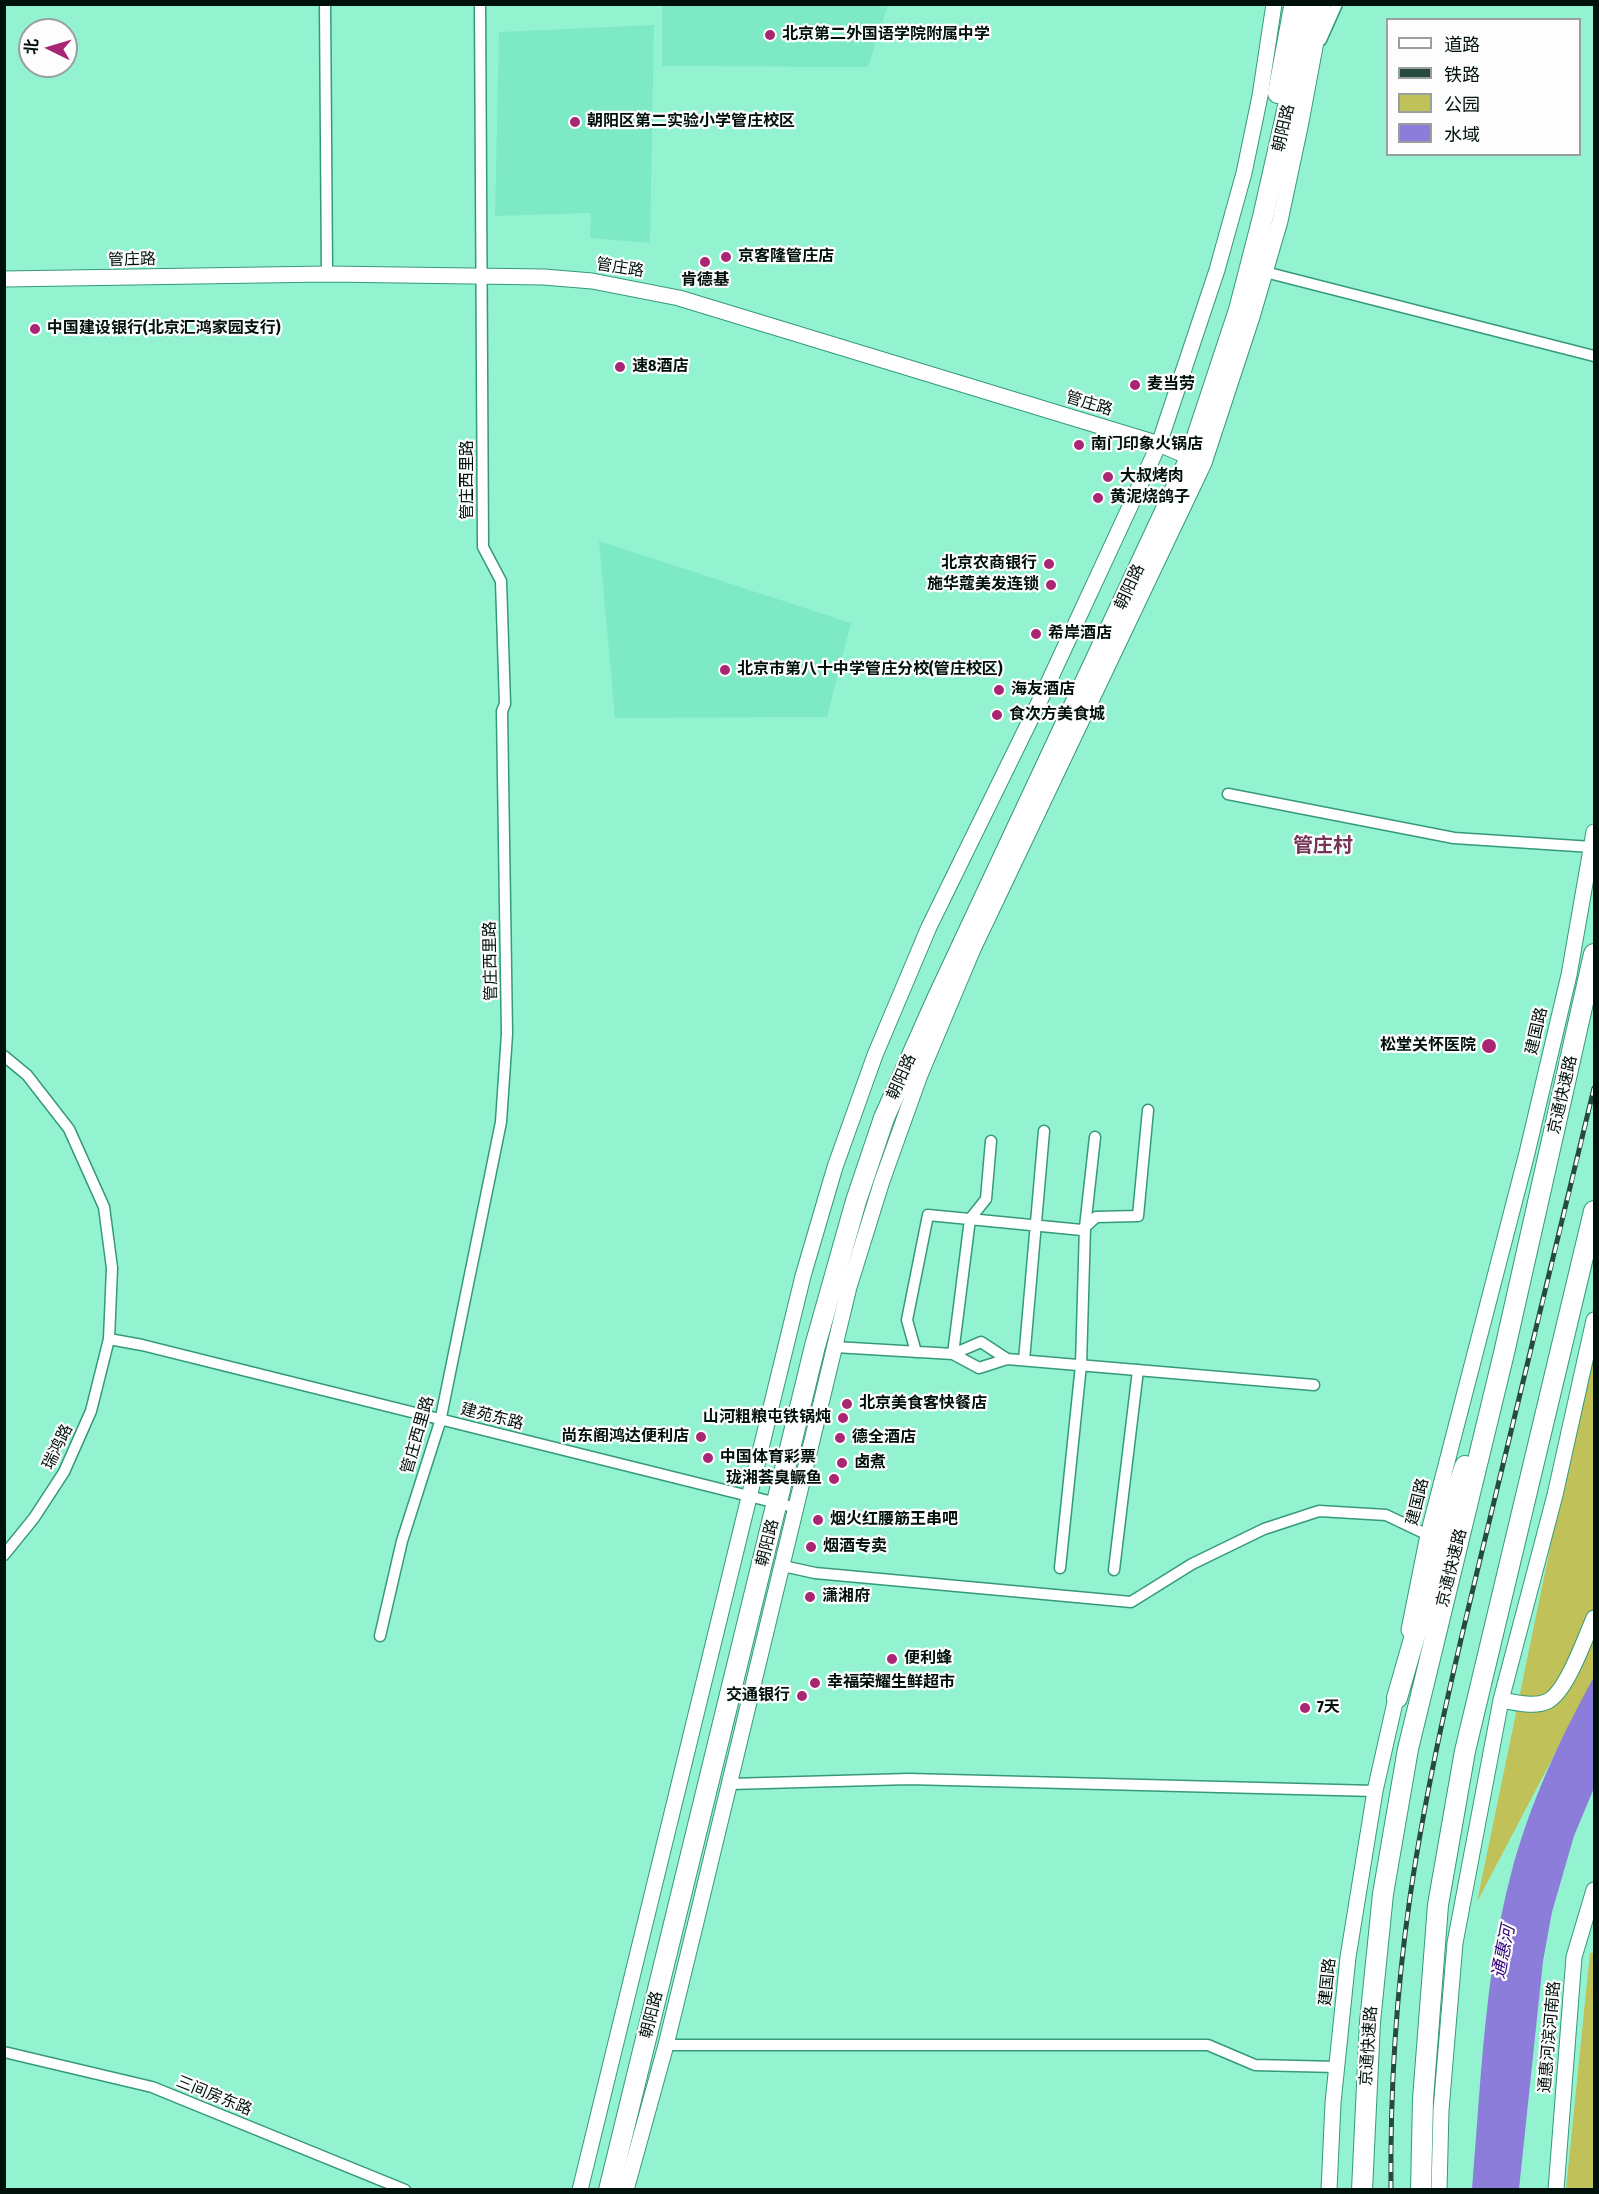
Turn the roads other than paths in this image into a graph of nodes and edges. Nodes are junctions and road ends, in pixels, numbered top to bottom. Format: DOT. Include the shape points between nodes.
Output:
graph roads {
  1 [pos="325,4"];
  2 [pos="480,4"];
  3 [pos="1274,4"];
  4 [pos="1295,4"];
  5 [pos="1308,4"];
  6 [pos="1323,4"];
  7 [pos="1337,4"];
  8 [pos="1314,55"];
  9 [pos="1265,272"];
  10 [pos="327,274"];
  11 [pos="481,276"];
  12 [pos="4,279"];
  13 [pos="1594,356"];
  14 [pos="1159,444"];
  15 [pos="1191,458"];
  16 [pos="1228,794"];
  17 [pos="1593,840"];
  18 [pos="1594,954"];
  19 [pos="4,1056"];
  20 [pos="1148,1110"];
  21 [pos="1044,1131"];
  22 [pos="1095,1137"];
  23 [pos="991,1142"];
  24 [pos="1594,1211"];
  25 [pos="970,1219"];
  26 [pos="1036,1226"];
  27 [pos="1085,1227"];
  28 [pos="1594,1320"];
  29 [pos="109,1339"];
  30 [pos="835,1347"];
  31 [pos="916,1352"];
  32 [pos="1504,1353"];
  33 [pos="953,1354"];
  34 [pos="1007,1359"];
  35 [pos="1024,1360"];
  36 [pos="1081,1365"];
  37 [pos="1138,1370"];
  38 [pos="1314,1385"];
  39 [pos="440,1419"];
  40 [pos="773,1502"];
  41 [pos="1428,1535"];
  42 [pos="4,1555"];
  43 [pos="783,1566"];
  44 [pos="1060,1568"];
  45 [pos="1114,1570"];
  46 [pos="1594,1618"];
  47 [pos="380,1636"];
  48 [pos="1397,1698"];
  49 [pos="1501,1700"];
  50 [pos="730,1784"];
  51 [pos="1375,1791"];
  52 [pos="1594,1890"];
  53 [pos="666,2045"];
  54 [pos="4,2052"];
  55 [pos="1337,2067"];
  56 [pos="405,2190"];
  57 [pos="580,2190"];
  58 [pos="596,2190"];
  59 [pos="609,2190"];
  60 [pos="626,2190"];
  61 [pos="1329,2190"];
  62 [pos="1362,2190"];
  63 [pos="1420,2190"];
  64 [pos="1439,2190"];
  65 [pos="1556,2190"];
  1 -- 10 [label="street"];
  2 -- 11 [label="street, 管庄西里路"];
  3 -- 14 [label="street, 朝阳路" via="1244,173 1217,270"];
  4 -- 15 [label="highway, 朝阳路" via="1271,131"];
  5 -- 15 [label="highway, 朝阳路" via="1263,217 1239,310"];
  6 -- 8 [label="street, 朝阳路"];
  7 -- 8 [label="street"];
  8 -- 9 [label="street, 朝阳路" via="1280,221"];
  9 -- 13 [label="street"];
  9 -- 15 [label="street, 朝阳路"];
  10 -- 11 [label="street, 管庄路"];
  10 -- 12 [label="street, 管庄路"];
  11 -- 14 [label="street, 管庄路" via="592,281 679,298"];
  11 -- 39 [label="street, 管庄西里路" via="483,547 501,581 507,1034 501,1122"];
  14 -- 15 [label="street, 管庄路"];
  14 -- 40 [label="street, 朝阳路" via="930,927 875,1055 835,1167 803,1276"];
  15 -- 30 [label="street, 朝阳路" via="924,1065 882,1181"];
  15 -- 40 [label="highway, 朝阳路" via="884,1118 832,1281"];
  16 -- 17 [label="street" via="1454,838"];
  17 -- 41 [label="street, 建国路" via="1569,975 1527,1153"];
  18 -- 32 [label="highway, 京通快速路"];
  19 -- 29 [label="street, 瑞鸿路" via="27,1075 69,1129 104,1207 112,1268"];
  20 -- 27 [label="street" via="1138,1216 1096,1217"];
  21 -- 26 [label="street"];
  22 -- 27 [label="street"];
  23 -- 25 [label="street" via="986,1199"];
  24 -- 63 [label="highway" via="1465,1751 1438,1905"];
  25 -- 26 [label="street"];
  25 -- 31 [label="street" via="928,1215 907,1320"];
  25 -- 33 [label="street"];
  26 -- 27 [label="street" via="1082,1230"];
  26 -- 35 [label="street"];
  27 -- 36 [label="street"];
  28 -- 49 [label="street" via="1555,1494"];
  29 -- 39 [label="street, 建苑东路"];
  29 -- 42 [label="street, 瑞鸿路" via="92,1411 64,1472"];
  30 -- 31 [label="street"];
  30 -- 40 [label="street, 朝阳路"];
  31 -- 33 [label="street"];
  32 -- 48 [label="highway" via="1454,1499"];
  32 -- 62 [label="highway, 京通快速路" via="1408,1749 1383,1894 1370,2022"];
  33 -- 34 [label="street" via="979,1368"];
  33 -- 34 [label="street" via="981,1342"];
  34 -- 35 [label="street"];
  35 -- 36 [label="street"];
  36 -- 37 [label="street"];
  36 -- 44 [label="street"];
  37 -- 38 [label="street"];
  37 -- 45 [label="street"];
  39 -- 40 [label="street, 建苑东路"];
  39 -- 47 [label="street, 管庄西里路" via="402,1541"];
  40 -- 43 [label="street, 朝阳路"];
  40 -- 57 [label="street, 朝阳路" via="729,1574"];
  40 -- 58 [label="highway, 朝阳路"];
  40 -- 59 [label="highway, 朝阳路"];
  41 -- 43 [label="street" via="1386,1515 1319,1511 1264,1529 1192,1564 1131,1602 815,1573"];
  41 -- 48 [label="street, 建国路"];
  43 -- 50 [label="street, 朝阳路"];
  46 -- 49 [label="street" via="1560,1689 1549,1700 1535,1704"];
  48 -- 51 [label="street, 建国路"];
  49 -- 64 [label="street" via="1455,1943 1441,2110"];
  50 -- 51 [label="street" via="909,1779"];
  50 -- 53 [label="street, 朝阳路"];
  51 -- 55 [label="street, 建国路" via="1348,1957"];
  52 -- 65 [label="street, 通惠河滨河南路" via="1575,1956"];
  53 -- 55 [label="street" via="1208,2045 1256,2065"];
  53 -- 60 [label="street, 朝阳路"];
  54 -- 56 [label="street, 三间房东路" via="152,2087"];
  55 -- 61 [label="street, 建国路"];
}
